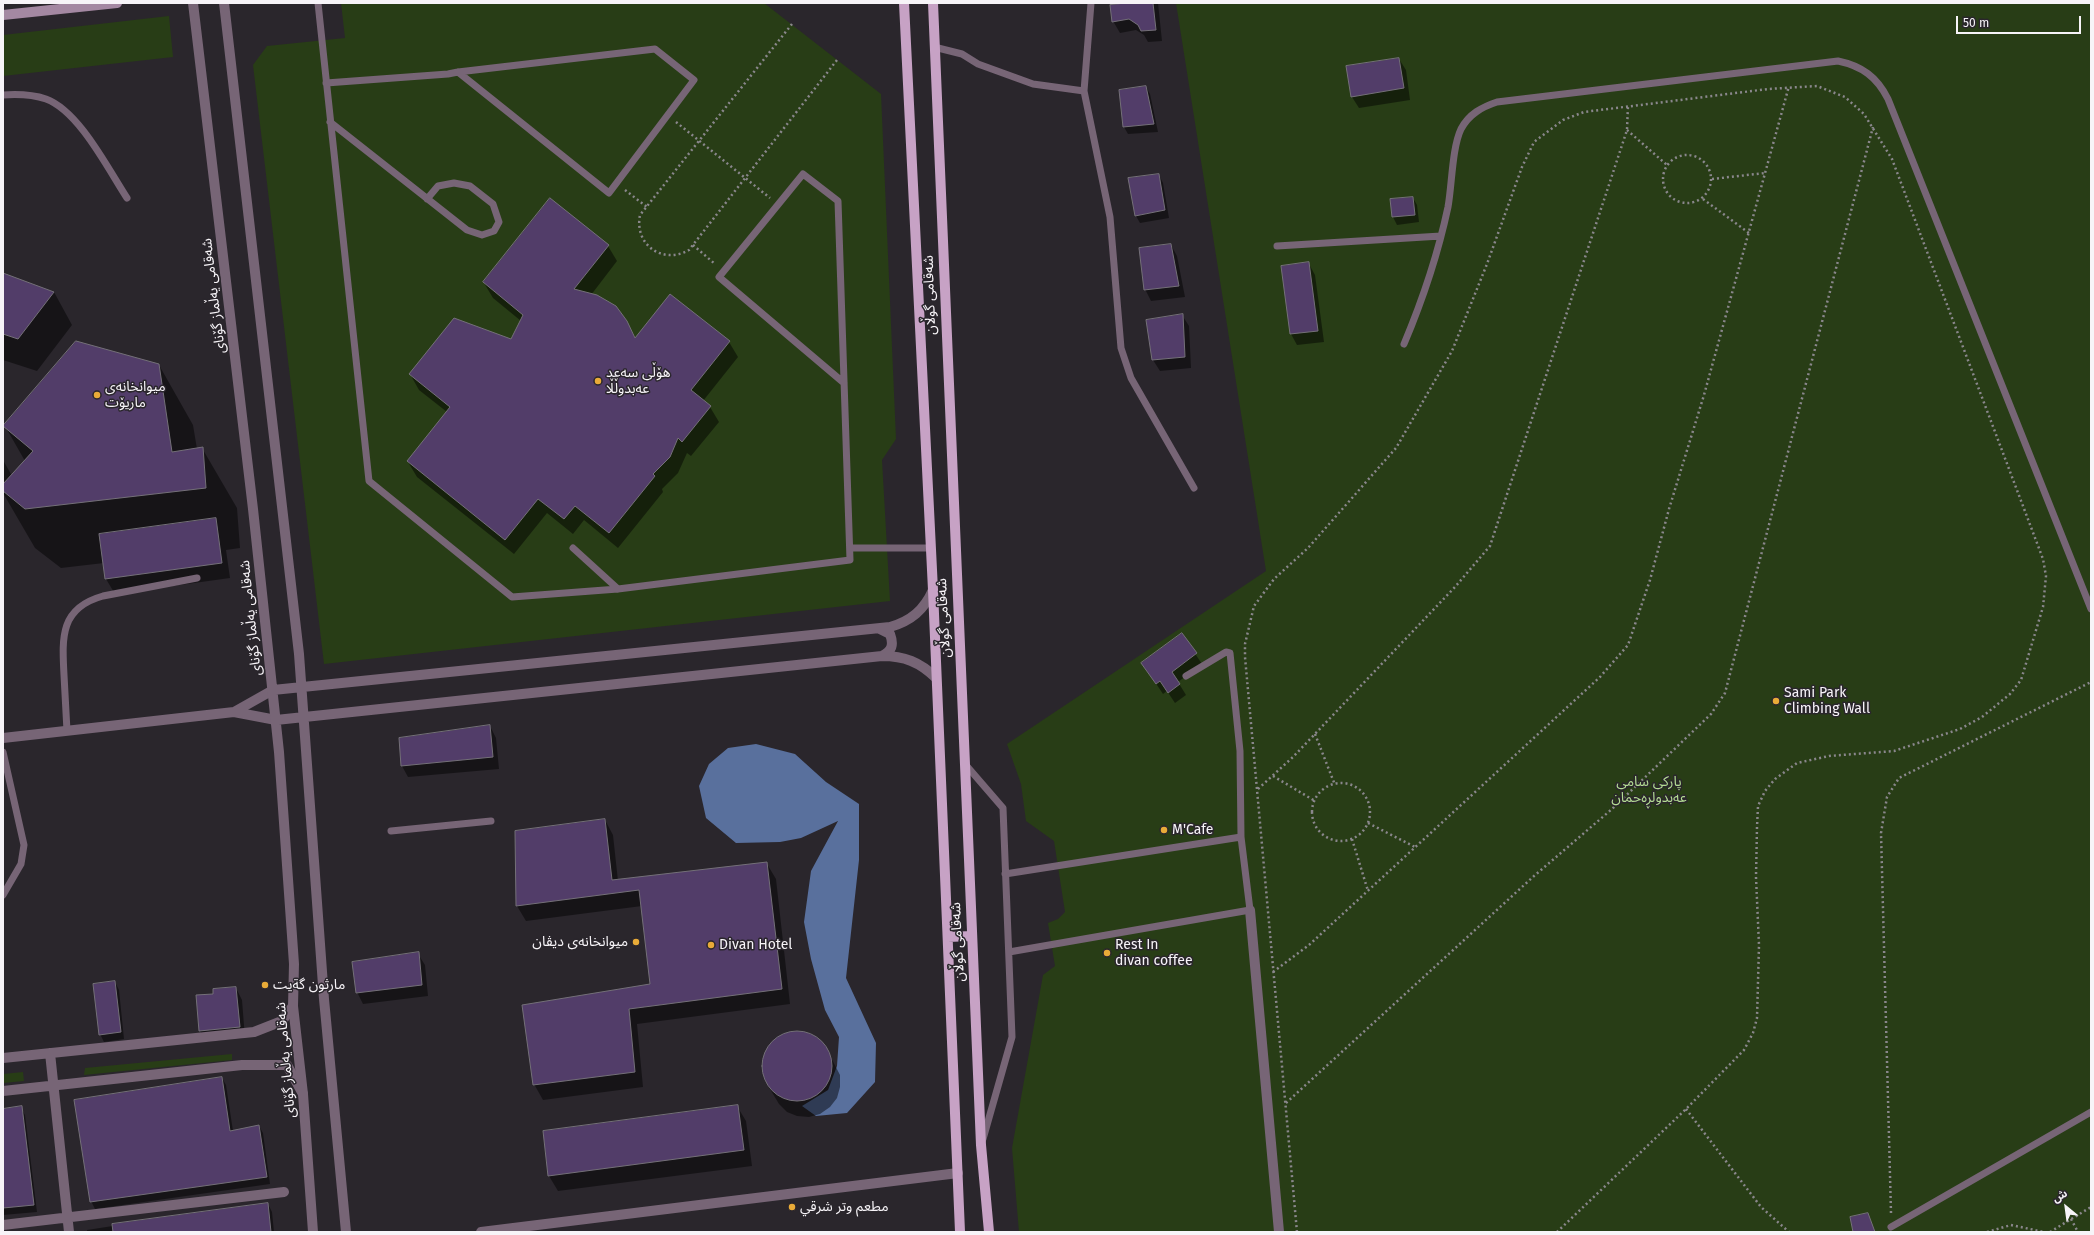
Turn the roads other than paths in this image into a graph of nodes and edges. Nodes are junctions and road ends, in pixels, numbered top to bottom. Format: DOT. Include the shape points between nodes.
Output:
graph roads {
  1 [pos="117,3"];
  2 [pos="193,3"];
  3 [pos="224,3"];
  4 [pos="318,3"];
  5 [pos="900,3"];
  6 [pos="904,3"];
  7 [pos="933,3"];
  8 [pos="1091,3"];
  9 [pos="3,15"];
  10 [pos="904,17"];
  11 [pos="934,46"];
  12 [pos="458,72"];
  13 [pos="326,83"];
  14 [pos="1084,91"];
  15 [pos="3,95"];
  16 [pos="330,122"];
  17 [pos="127,198"];
  18 [pos="427,199"];
  19 [pos="1441,236"];
  20 [pos="1277,246"];
  21 [pos="1404,344"];
  22 [pos="844,383"];
  23 [pos="1194,488"];
  24 [pos="573,548"];
  25 [pos="850,548"];
  26 [pos="931,548"];
  27 [pos="198,578"];
  28 [pos="618,589"];
  29 [pos="933,590"];
  30 [pos="2091,609"];
  31 [pos="878,628"];
  32 [pos="882,656"];
  33 [pos="1186,676"];
  34 [pos="936,678"];
  35 [pos="302,687"];
  36 [pos="273,690"];
  37 [pos="234,712"];
  38 [pos="303,717"];
  39 [pos="276,720"];
  40 [pos="67,731"];
  41 [pos="3,738"];
  42 [pos="3,752"];
  43 [pos="964,764"];
  44 [pos="491,821"];
  45 [pos="391,831"];
  46 [pos="1241,836"];
  47 [pos="1006,874"];
  48 [pos="3,895"];
  49 [pos="1250,910"];
  50 [pos="972,936"];
  51 [pos="948,937"];
  52 [pos="1009,952"];
  53 [pos="293,1006"];
  54 [pos="50,1053"];
  55 [pos="3,1058"];
  56 [pos="54,1085"];
  57 [pos="3,1091"];
  58 [pos="303,1094"];
  59 [pos="2091,1112"];
  60 [pos="981,1145"];
  61 [pos="958,1173"];
  62 [pos="284,1192"];
  63 [pos="68,1217"];
  64 [pos="3,1225"];
  65 [pos="1892,1227"];
  66 [pos="69,1232"];
  67 [pos="313,1232"];
  68 [pos="346,1232"];
  69 [pos="481,1232"];
  70 [pos="960,1232"];
  71 [pos="989,1232"];
  72 [pos="1279,1232"];
  1 -- 9 [label="main road"];
  2 -- 36 [label="street, شەقامی یەڵماز گۆنای"];
  3 -- 35 [label="street"];
  4 -- 13 [label="lane"];
  5 -- 10 [label="main road"];
  6 -- 10 [label="main road, شەقامی گوڵان"];
  7 -- 11 [label="main road, شەقامی گوڵان"];
  8 -- 14 [label="lane"];
  10 -- 26 [label="main road, شەقامی گوڵان"];
  11 -- 14 [label="lane" via="962,54 978,64 1033,84"];
  11 -- 43 [label="main road, شەقامی گوڵان"];
  12 -- 12 [label="lane" via="609,193 694,80 655,49"];
  12 -- 13 [label="lane"];
  13 -- 16 [label="lane"];
  14 -- 23 [label="lane" via="1110,217 1121,348 1131,378"];
  15 -- 17 [label="lane" via="25,94 46,99 65,110 80,127"];
  16 -- 18 [label="lane"];
  16 -- 28 [label="lane" via="369,481 512,597"];
  18 -- 18 [label="lane" via="466,230 482,235 494,231 499,222 493,204 470,186 454,183 438,186"];
  19 -- 20 [label="lane"];
  19 -- 21 [label="lane" via="1419,309"];
  19 -- 30 [label="lane" via="1458,137 1472,115 1488,105 1838,61 1858,66 1875,79 1888,99"];
  22 -- 22 [label="lane" via="838,201 803,174 719,276"];
  22 -- 25 [label="lane"];
  24 -- 28 [label="lane"];
  25 -- 26 [label="lane"];
  25 -- 28 [label="lane" via="850,560"];
  26 -- 29 [label="main road, شەقامی گوڵان"];
  27 -- 40 [label="lane" via="103,596 88,601 75,610 62,639"];
  29 -- 31 [label="street" via="921,610 912,618 902,624"];
  29 -- 34 [label="main road, شەقامی گوڵان"];
  31 -- 32 [label="street" via="890,634 893,641 888,653"];
  31 -- 35 [label="street"];
  32 -- 34 [label="street" via="914,661"];
  32 -- 38 [label="street"];
  33 -- 46 [label="lane" via="1215,657 1230,653 1240,751"];
  34 -- 51 [label="main road, شەقامی گوڵان"];
  35 -- 36 [label="street"];
  35 -- 38 [label="street"];
  36 -- 37 [label="street"];
  36 -- 39 [label="street, شەقامی یەڵماز گۆنای"];
  37 -- 39 [label="street"];
  37 -- 40 [label="street"];
  38 -- 39 [label="street"];
  38 -- 68 [label="street" via="324,1000"];
  39 -- 53 [label="street, شەقامی یەڵماز گۆنای" via="294,964"];
  40 -- 41 [label="street"];
  42 -- 48 [label="lane" via="24,845 21,864"];
  43 -- 47 [label="lane" via="1003,808"];
  43 -- 50 [label="main road, شەقامی گوڵان"];
  44 -- 45 [label="lane"];
  46 -- 47 [label="lane"];
  46 -- 49 [label="lane"];
  47 -- 52 [label="lane"];
  49 -- 52 [label="lane"];
  49 -- 72 [label="street"];
  50 -- 51 [label="main road"];
  50 -- 60 [label="main road, شەقامی گوڵان"];
  51 -- 61 [label="main road, شەقامی گوڵان"];
  52 -- 60 [label="lane" via="1012,1036"];
  53 -- 54 [label="street" via="282,1021 254,1032"];
  53 -- 58 [label="street, شەقامی یەڵماز گۆنای"];
  54 -- 55 [label="street"];
  54 -- 56 [label="street"];
  56 -- 57 [label="street"];
  56 -- 58 [label="street" via="242,1065 287,1065"];
  56 -- 63 [label="street"];
  58 -- 67 [label="street, شەقامی یەڵماز گۆنای"];
  59 -- 65 [label="lane"];
  60 -- 71 [label="main road, شەقامی گوڵان"];
  61 -- 69 [label="street"];
  61 -- 70 [label="main road, شەقامی گوڵان"];
  62 -- 63 [label="street"];
  63 -- 64 [label="street"];
  63 -- 66 [label="street"];
}
